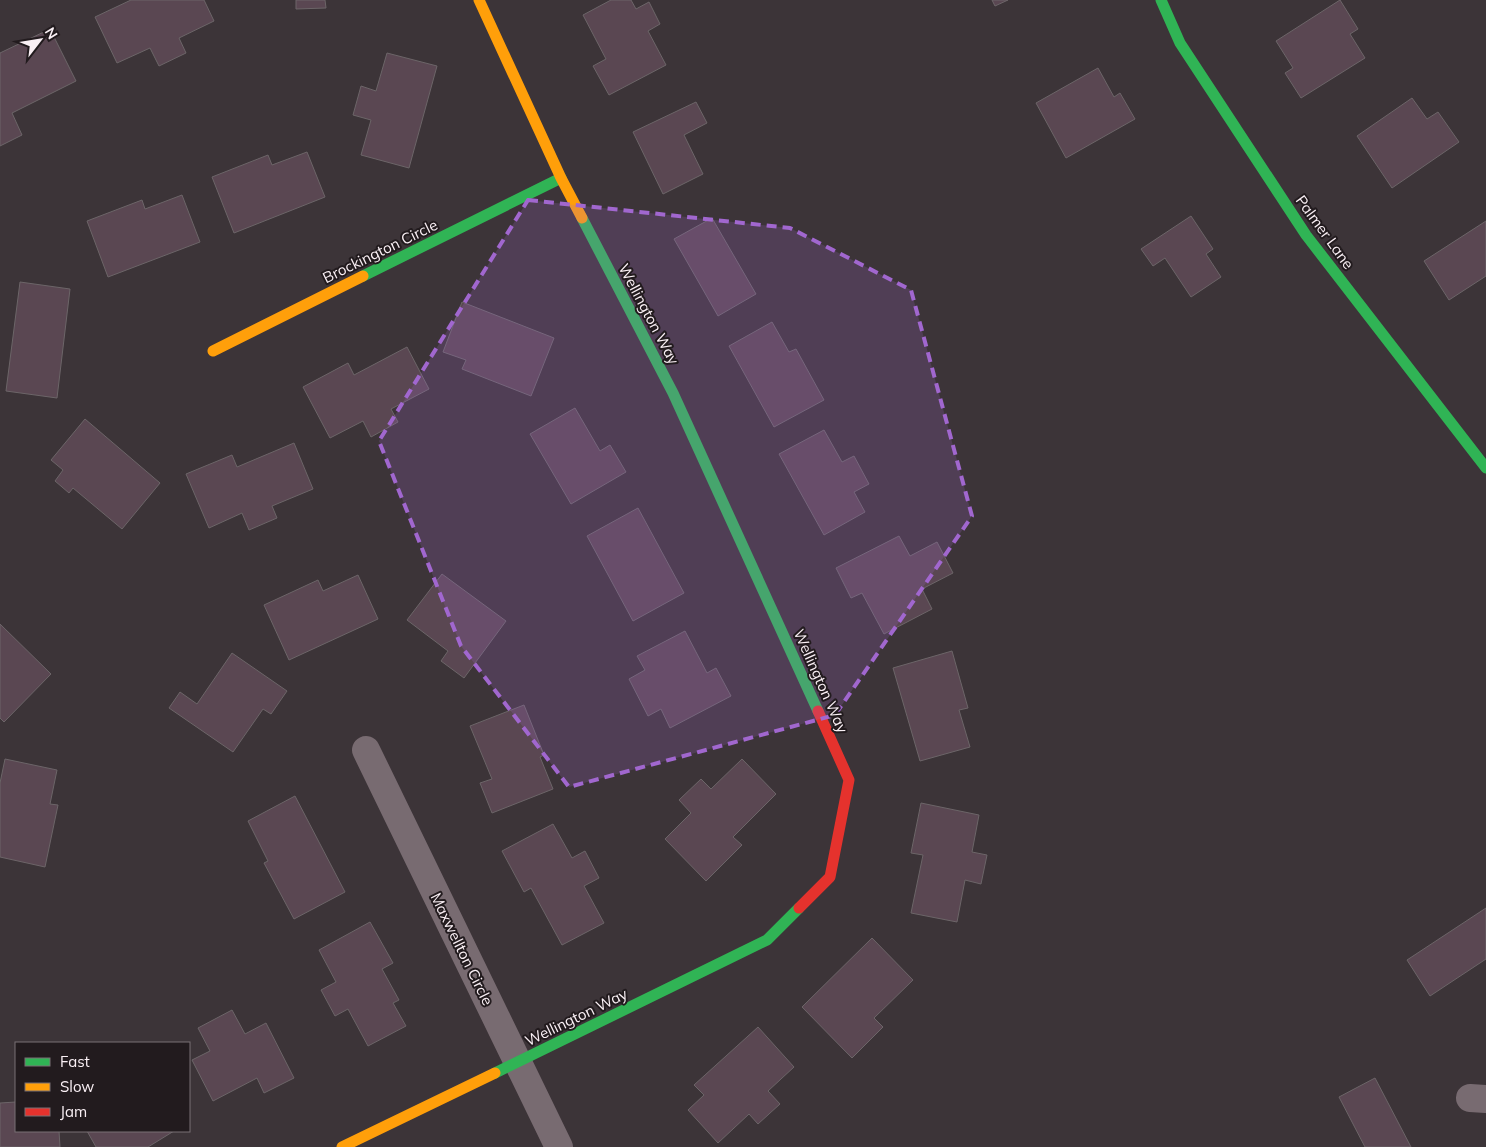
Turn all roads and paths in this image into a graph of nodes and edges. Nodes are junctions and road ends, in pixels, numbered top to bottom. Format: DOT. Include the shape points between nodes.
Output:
graph roads {
  1 [pos="478,0"];
  2 [pos="1161,0"];
  3 [pos="561,178"];
  4 [pos="213,350"];
  5 [pos="1486,468"];
  6 [pos="366,750"];
  7 [pos="516,1062"];
  8 [pos="342,1147"];
  9 [pos="559,1147"];
  1 -- 3 [label="street, Wellington Way"];
  2 -- 5 [label="street, Palmer Lane" via="1180,44 1306,234"];
  3 -- 4 [label="street, Brockington Circle"];
  3 -- 7 [label="street, Wellington Way" via="673,393 849,780 830,877 767,940"];
  6 -- 7 [label="street, Maxwellton Circle"];
  7 -- 8 [label="street, Wellington Way"];
  7 -- 9 [label="street, Maxwellton Circle"];
}
